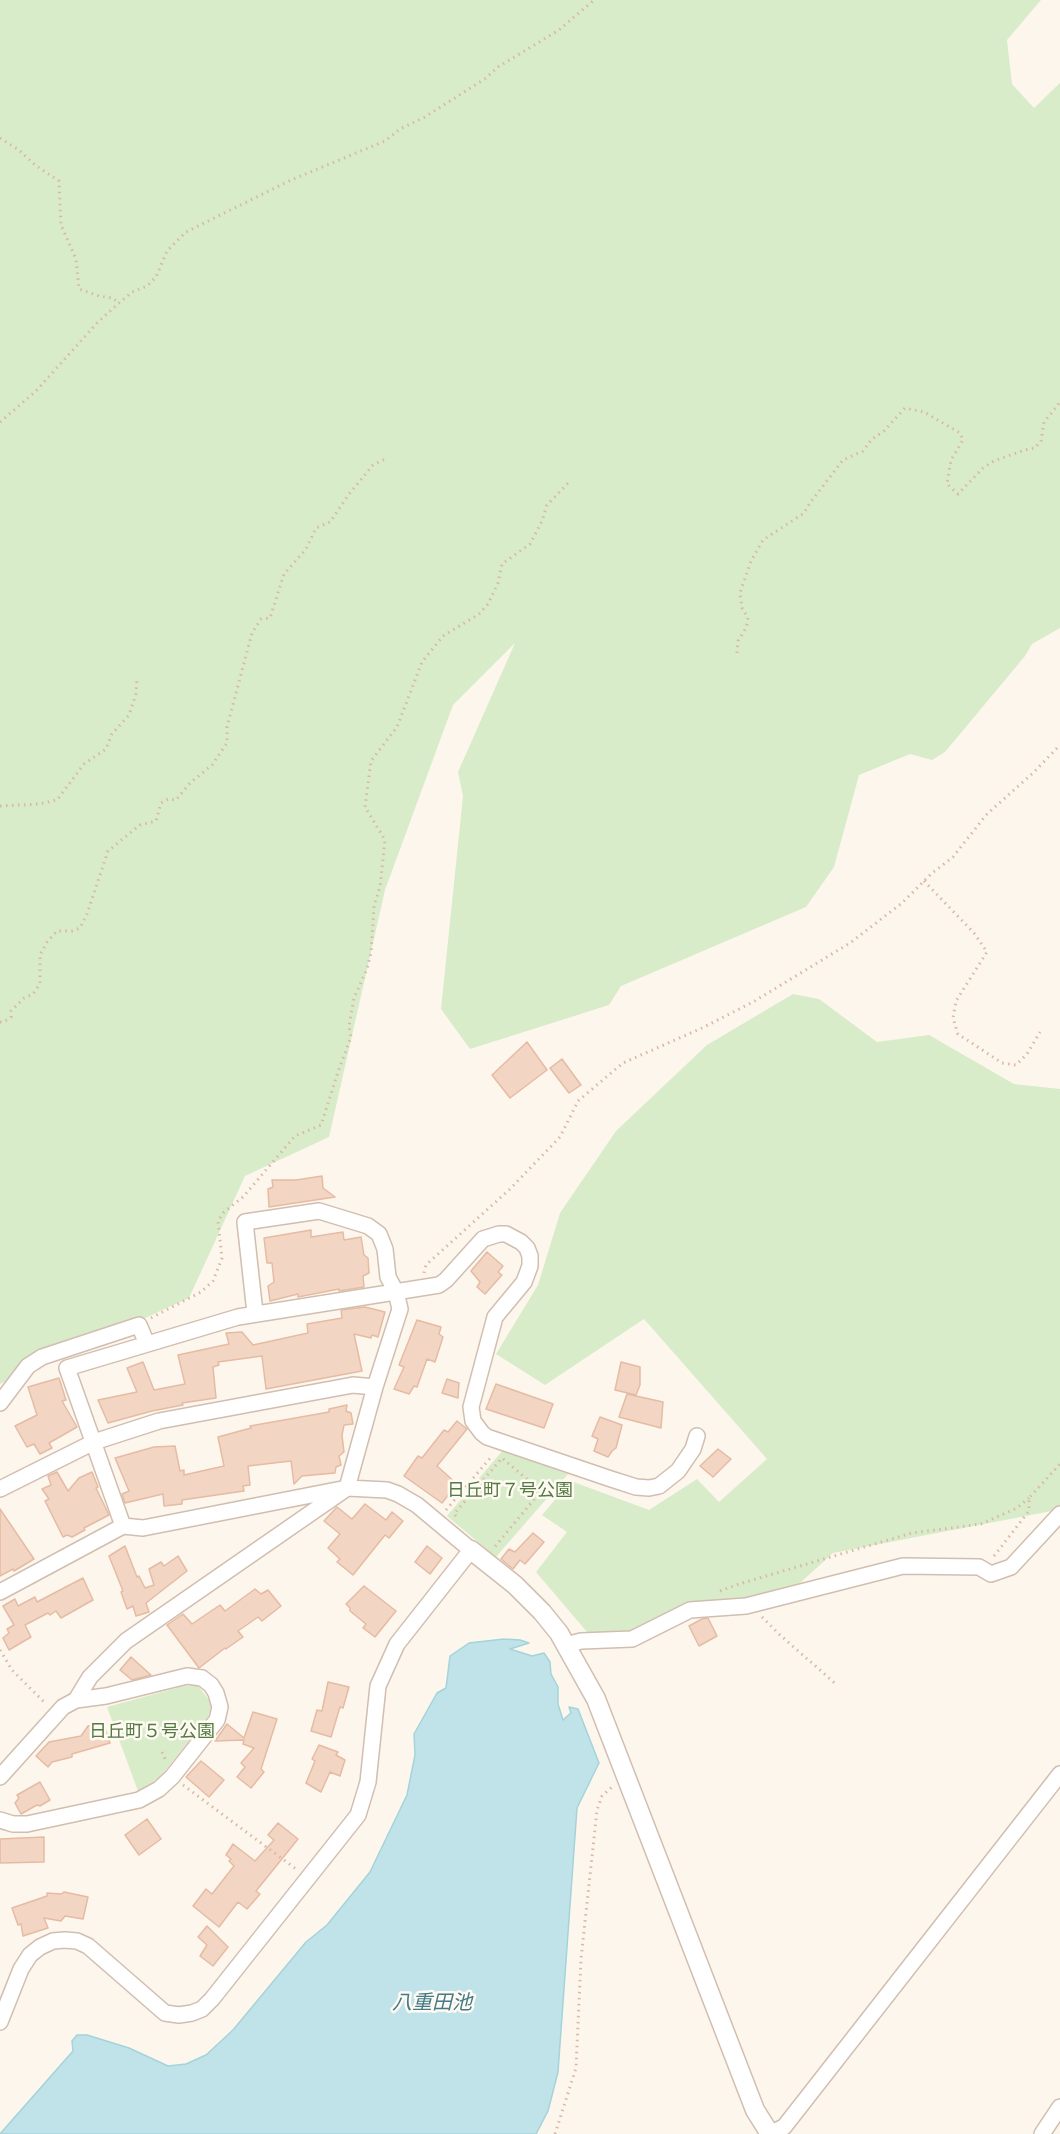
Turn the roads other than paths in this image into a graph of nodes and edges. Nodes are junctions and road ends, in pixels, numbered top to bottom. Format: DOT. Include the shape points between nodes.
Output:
graph roads {
  1 [pos="396,1292"];
  2 [pos="255,1313"];
  3 [pos="147,1344"];
  4 [pos="375,1387"];
  5 [pos="0,1403"];
  6 [pos="697,1436"];
  7 [pos="94,1442"];
  8 [pos="347,1488"];
  9 [pos="0,1489"];
  10 [pos="1060,1514"];
  11 [pos="123,1526"];
  12 [pos="471,1550"];
  13 [pos="0,1592"];
  14 [pos="566,1645"];
  15 [pos="76,1700"];
  16 [pos="1060,1774"];
  17 [pos="0,1777"];
  18 [pos="0,1820"];
  19 [pos="0,2022"];
  20 [pos="1060,2107"];
  21 [pos="770,2134"];
  22 [pos="1042,2134"];
  1 -- 2 [label="street"];
  1 -- 2 [label="street" via="388,1277 383,1242 369,1226 319,1211 245,1222"];
  1 -- 4 [label="street" via="400,1309"];
  1 -- 6 [label="street" via="439,1285 483,1239 492,1235 513,1236 527,1248 528,1274 495,1317 471,1407 473,1421 482,1433 636,1487 649,1488 678,1471"];
  2 -- 3 [label="street"];
  3 -- 5 [label="street" via="139,1325 34,1360"];
  3 -- 7 [label="street" via="67,1368"];
  4 -- 7 [label="street" via="353,1384 228,1408 159,1422"];
  4 -- 8 [label="street"];
  7 -- 9 [label="street"];
  7 -- 11 [label="street"];
  8 -- 11 [label="street" via="143,1528"];
  8 -- 12 [label="street" via="387,1490 407,1499"];
  8 -- 15 [label="street" via="126,1641 90,1677"];
  10 -- 14 [label="street" via="1011,1567 991,1574 979,1568 903,1566 746,1606 690,1610 632,1639"];
  11 -- 13 [label="street"];
  12 -- 14 [label="street" via="531,1600"];
  12 -- 19 [label="street" via="397,1644 378,1686 368,1782 357,1815 212,2000 202,2009 179,2015 165,2013 88,1946 65,1940 47,1944 30,1955"];
  14 -- 21 [label="street" via="596,1699 755,2110"];
  15 -- 17 [label="street" via="63,1707"];
  15 -- 18 [label="street" via="187,1676 202,1678 211,1685 220,1707 217,1720 172,1777 139,1800 27,1824"];
  16 -- 21 [label="street" via="784,2127"];
  20 -- 22 [label="street"];
}
